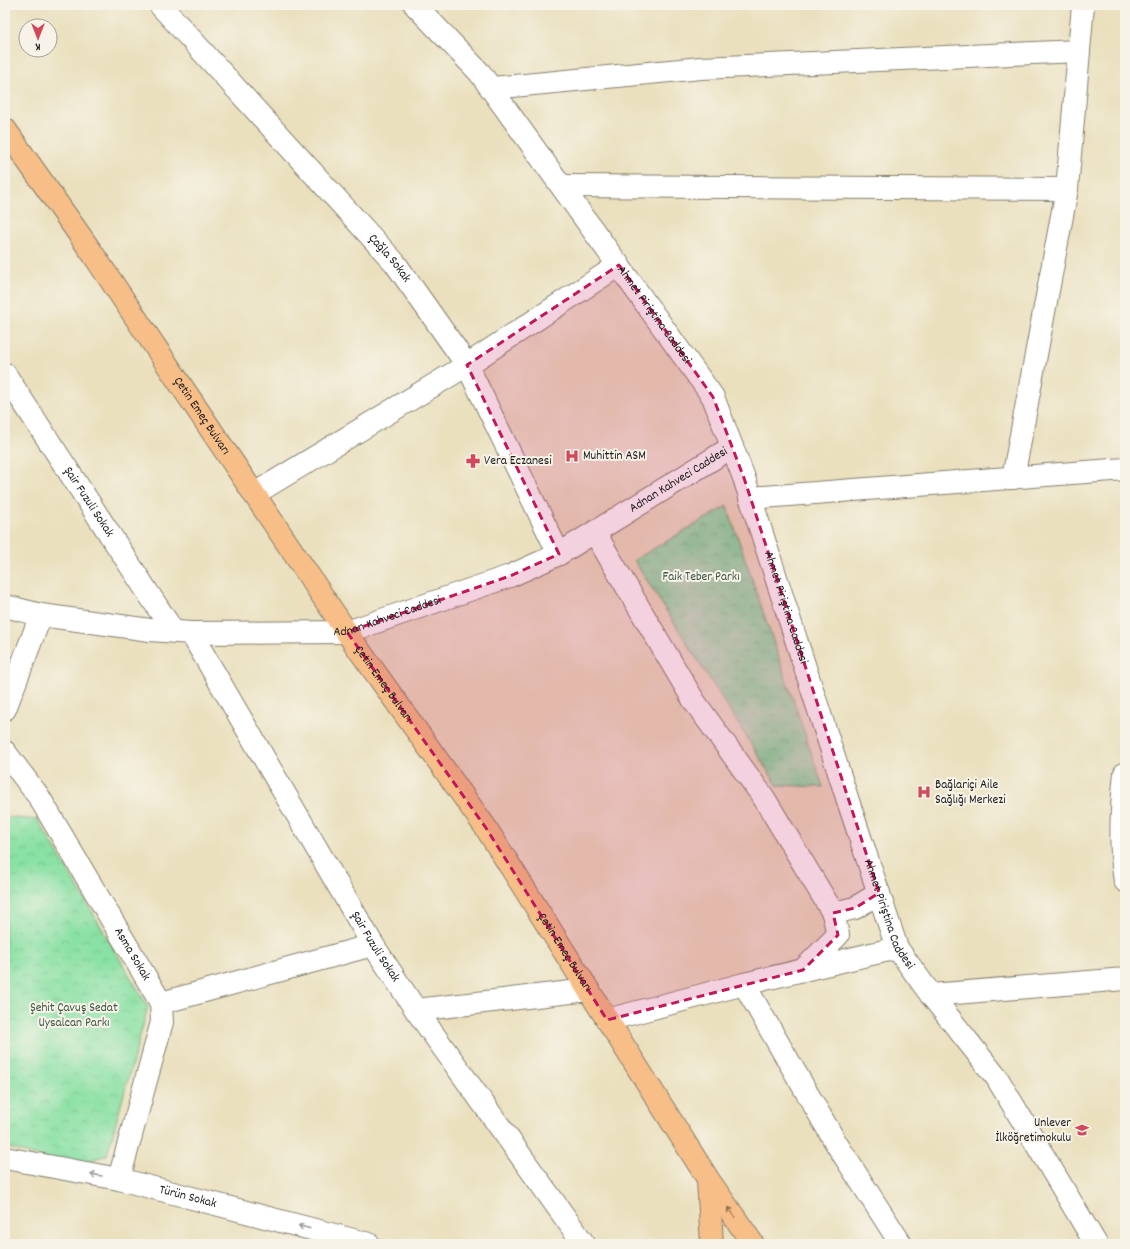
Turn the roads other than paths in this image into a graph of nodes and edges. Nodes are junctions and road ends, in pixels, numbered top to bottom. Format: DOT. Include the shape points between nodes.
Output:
graph roads {
  1 [pos="160,5"];
  2 [pos="415,5"];
  3 [pos="1083,5"];
  4 [pos="1079,51"];
  5 [pos="492,88"];
  6 [pos="5,129"];
  7 [pos="562,186"];
  8 [pos="1067,189"];
  9 [pos="619,265"];
  10 [pos="467,365"];
  11 [pos="5,374"];
  12 [pos="732,447"];
  13 [pos="1125,469"];
  14 [pos="1013,478"];
  15 [pos="254,494"];
  16 [pos="750,498"];
  17 [pos="595,533"];
  18 [pos="559,554"];
  19 [pos="5,606"];
  20 [pos="41,615"];
  21 [pos="182,632"];
  22 [pos="347,632"];
  23 [pos="5,709"];
  24 [pos="5,752"];
  25 [pos="1125,774"];
  26 [pos="1125,881"];
  27 [pos="879,893"];
  28 [pos="832,913"];
  29 [pos="373,945"];
  30 [pos="897,948"];
  31 [pos="803,970"];
  32 [pos="1125,979"];
  33 [pos="744,984"];
  34 [pos="588,990"];
  35 [pos="930,995"];
  36 [pos="161,1004"];
  37 [pos="416,1010"];
  38 [pos="607,1020"];
  39 [pos="5,1158"];
  40 [pos="708,1178"];
  41 [pos="119,1179"];
  42 [pos="1086,1239"];
  43 [pos="369,1244"];
  44 [pos="584,1244"];
  45 [pos="712,1244"];
  46 [pos="753,1244"];
  47 [pos="901,1244"];
  1 -- 10 [label="street, Çağla Sokak" via="395,263"];
  2 -- 5 [label="street, Ahmet Piriştina Caddesi"];
  3 -- 4 [label="street"];
  4 -- 5 [label="street" via="701,68"];
  4 -- 8 [label="street"];
  5 -- 7 [label="street, Ahmet Piriştina Caddesi"];
  6 -- 15 [label="main road, Çetin Emeç Bulvarı" via="93,254"];
  7 -- 8 [label="street"];
  7 -- 9 [label="street, Ahmet Piriştina Caddesi"];
  8 -- 14 [label="street"];
  9 -- 10 [label="street"];
  9 -- 12 [label="street, Ahmet Piriştina Caddesi" via="713,397"];
  10 -- 15 [label="street"];
  10 -- 18 [label="street, Çağla Sokak"];
  11 -- 21 [label="street, Şair Fuzuli Sokak"];
  12 -- 16 [label="street, Ahmet Piriştina Caddesi"];
  12 -- 17 [label="street, Adnan Kahveci Caddesi"];
  13 -- 14 [label="street"];
  14 -- 16 [label="street"];
  15 -- 22 [label="main road, Çetin Emeç Bulvarı"];
  16 -- 27 [label="street, Ahmet Piriştina Caddesi"];
  17 -- 18 [label="street, Adnan Kahveci Caddesi"];
  17 -- 28 [label="street" via="694,701 764,798"];
  18 -- 22 [label="street, Adnan Kahveci Caddesi" via="510,576"];
  19 -- 20 [label="street, Adnan Kahveci Caddesi"];
  20 -- 21 [label="street, Adnan Kahveci Caddesi"];
  20 -- 23 [label="street"];
  21 -- 22 [label="street, Adnan Kahveci Caddesi"];
  21 -- 29 [label="street, Şair Fuzuli Sokak"];
  22 -- 34 [label="main road, Çetin Emeç Bulvarı" via="486,828"];
  24 -- 36 [label="street, Asma Sokak" via="39,797"];
  25 -- 26 [label="street" via="1122,805"];
  27 -- 28 [label="street" via="855,908"];
  27 -- 30 [label="street, Ahmet Piriştina Caddesi"];
  28 -- 31 [label="street" via="838,935"];
  29 -- 36 [label="street"];
  29 -- 37 [label="street, Şair Fuzuli Sokak"];
  30 -- 31 [label="street"];
  30 -- 35 [label="street, Ahmet Piriştina Caddesi"];
  31 -- 33 [label="street"];
  32 -- 35 [label="street"];
  33 -- 38 [label="street"];
  33 -- 47 [label="street" via="836,1143"];
  34 -- 37 [label="street"];
  34 -- 38 [label="main road, Çetin Emeç Bulvarı"];
  35 -- 42 [label="street, Ahmet Piriştina Caddesi" via="998,1078"];
  36 -- 41 [label="street, Asma Sokak" via="162,1022"];
  37 -- 44 [label="street, Şair Fuzuli Sokak"];
  38 -- 40 [label="main road, Çetin Emeç Bulvarı"];
  41 -- 39 [label="street, Türün Sokak, one-way"];
  40 -- 45 [label="main road"];
  46 -- 40 [label="main road, Çetin Emeç Bulvarı, one-way"];
  43 -- 41 [label="street, Türün Sokak, one-way"];
}
